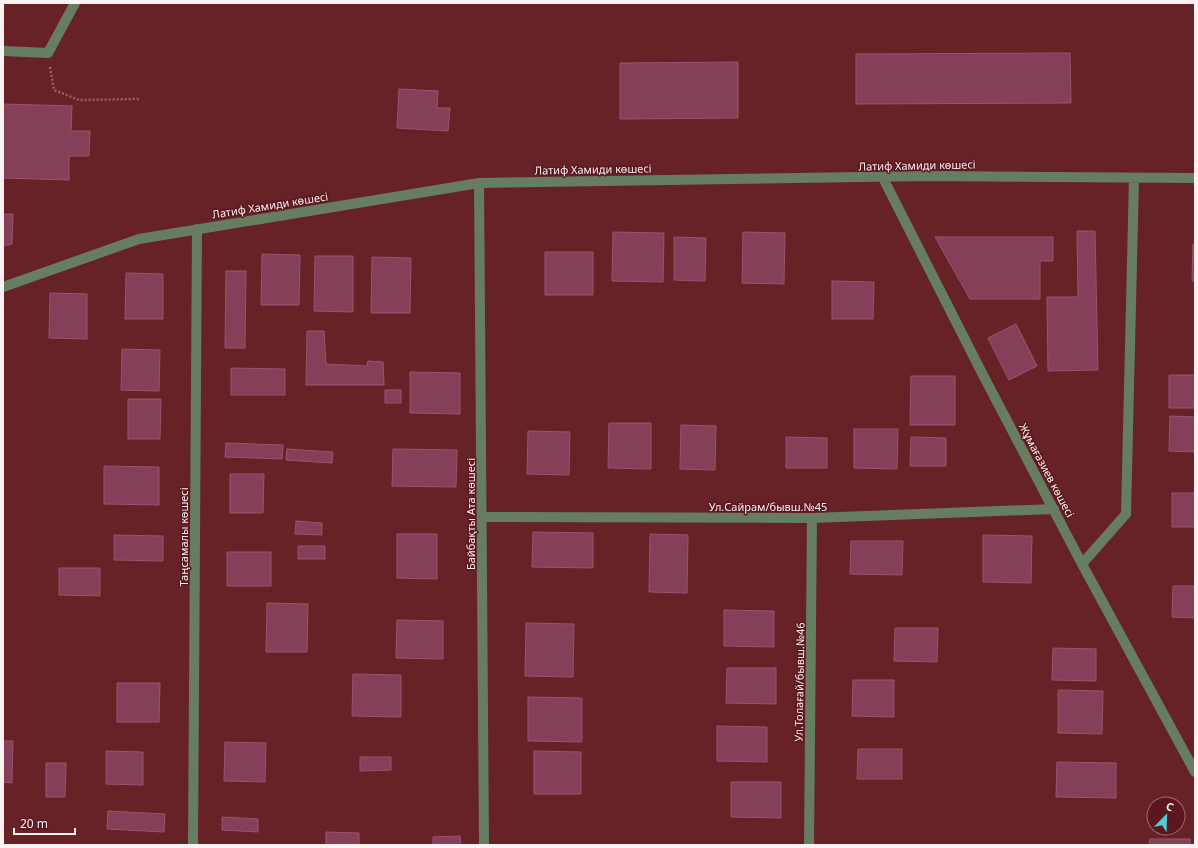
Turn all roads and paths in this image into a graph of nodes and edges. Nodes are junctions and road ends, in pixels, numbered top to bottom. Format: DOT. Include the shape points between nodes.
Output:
graph roads {
  1 [pos="75,3"];
  2 [pos="3,51"];
  3 [pos="48,53"];
  4 [pos="140,99"];
  5 [pos="883,178"];
  6 [pos="1134,178"];
  7 [pos="1195,178"];
  8 [pos="479,183"];
  9 [pos="197,229"];
  10 [pos="3,286"];
  11 [pos="1054,510"];
  12 [pos="482,517"];
  13 [pos="812,518"];
  14 [pos="1082,564"];
  15 [pos="1195,772"];
  16 [pos="193,845"];
  17 [pos="484,845"];
  18 [pos="809,845"];
  1 -- 3 [label="street"];
  2 -- 3 [label="street"];
  3 -- 4 [label="path" via="54,90 79,100"];
  5 -- 6 [label="street, Латиф Хамиди көшесі"];
  5 -- 8 [label="street, Латиф Хамиди көшесі"];
  5 -- 11 [label="street, Жұмағазиев көшесі"];
  6 -- 7 [label="street, Латиф Хамиди көшесі"];
  6 -- 14 [label="street" via="1126,514"];
  8 -- 9 [label="street, Латиф Хамиди көшесі"];
  8 -- 12 [label="street, Байбақты Ата көшесі"];
  9 -- 10 [label="street, Латиф Хамиди көшесі" via="139,240"];
  9 -- 16 [label="street, Таңсамалы көшесі"];
  11 -- 13 [label="street, Ул.Сайрам/бывш.№45"];
  11 -- 14 [label="street, Жұмағазиев көшесі"];
  12 -- 13 [label="street, Ул.Сайрам/бывш.№45"];
  12 -- 17 [label="street, Байбақты Ата көшесі"];
  13 -- 18 [label="street, Ул.Толағай/бывш.№46"];
  14 -- 15 [label="street, Жұмағазиев көшесі"];
}
